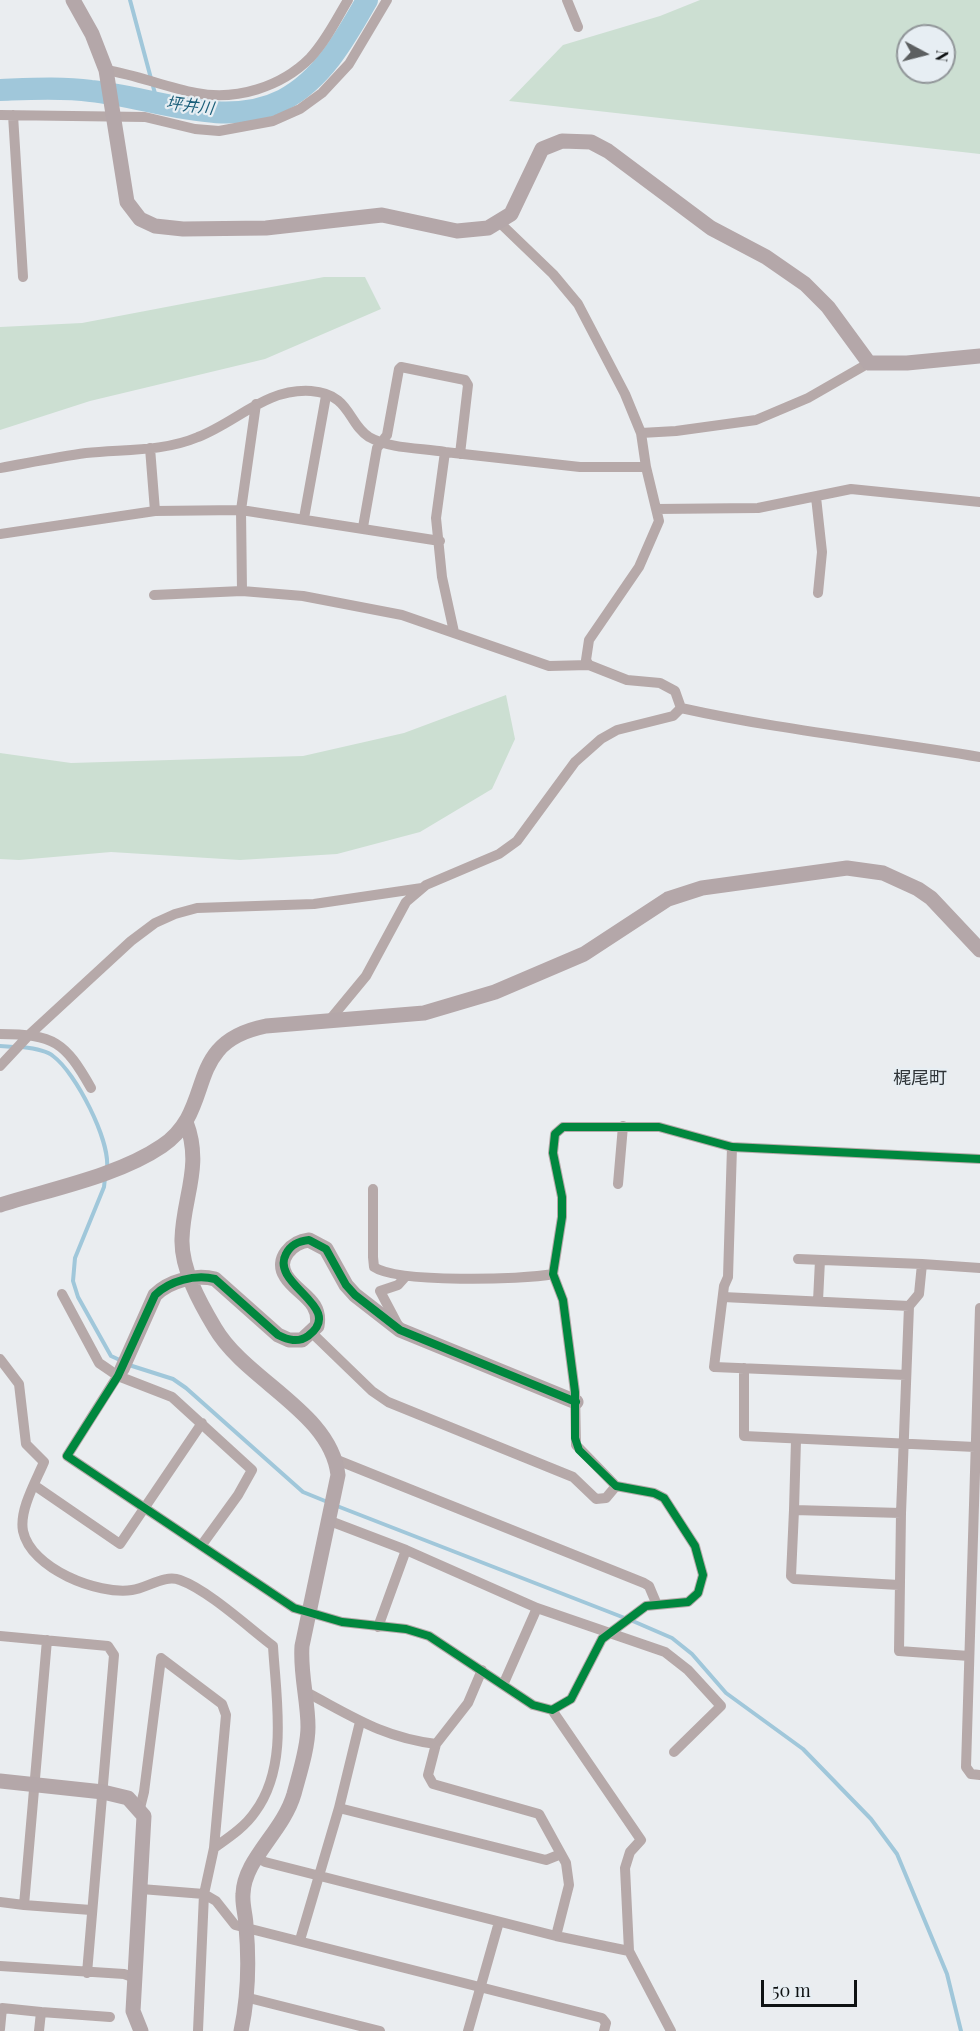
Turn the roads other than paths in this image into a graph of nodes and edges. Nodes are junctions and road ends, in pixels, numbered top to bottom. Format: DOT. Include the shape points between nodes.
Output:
graph roads {
  1 [pos="348,0"];
  2 [pos="387,0"];
  3 [pos="567,0"];
  4 [pos="75,1"];
  5 [pos="578,27"];
  6 [pos="107,74"];
  7 [pos="115,112"];
  8 [pos="0,115"];
  9 [pos="13,115"];
  10 [pos="500,223"];
  11 [pos="23,277"];
  12 [pos="980,356"];
  13 [pos="869,363"];
  14 [pos="326,396"];
  15 [pos="256,404"];
  16 [pos="641,433"];
  17 [pos="382,442"];
  18 [pos="150,448"];
  19 [pos="445,452"];
  20 [pos="460,454"];
  21 [pos="646,467"];
  22 [pos="0,468"];
  23 [pos="816,496"];
  24 [pos="980,502"];
  25 [pos="656,509"];
  26 [pos="242,510"];
  27 [pos="155,511"];
  28 [pos="304,518"];
  29 [pos="363,527"];
  30 [pos="0,534"];
  31 [pos="440,541"];
  32 [pos="242,591"];
  33 [pos="818,593"];
  34 [pos="154,596"];
  35 [pos="454,632"];
  36 [pos="590,665"];
  37 [pos="681,708"];
  38 [pos="980,757"];
  39 [pos="423,888"];
  40 [pos="980,950"];
  41 [pos="328,1023"];
  42 [pos="0,1034"];
  43 [pos="27,1037"];
  44 [pos="0,1066"];
  45 [pos="91,1088"];
  46 [pos="186,1122"];
  47 [pos="623,1126"];
  48 [pos="732,1147"];
  49 [pos="980,1159"];
  50 [pos="618,1184"];
  51 [pos="373,1189"];
  52 [pos="0,1205"];
  53 [pos="798,1259"];
  54 [pos="819,1260"];
  55 [pos="922,1264"];
  56 [pos="980,1268"];
  57 [pos="553,1274"];
  58 [pos="405,1276"];
  59 [pos="189,1278"];
  60 [pos="62,1294"];
  61 [pos="723,1297"];
  62 [pos="818,1301"];
  63 [pos="909,1305"];
  64 [pos="980,1308"];
  65 [pos="400,1330"];
  66 [pos="312,1333"];
  67 [pos="979,1352"];
  68 [pos="0,1359"];
  69 [pos="122,1367"];
  70 [pos="744,1368"];
  71 [pos="906,1375"];
  72 [pos="576,1402"];
  73 [pos="979,1403"];
  74 [pos="202,1422"];
  75 [pos="796,1440"];
  76 [pos="903,1444"];
  77 [pos="975,1447"];
  78 [pos="337,1460"];
  79 [pos="34,1485"];
  80 [pos="616,1486"];
  81 [pos="147,1508"];
  82 [pos="794,1510"];
  83 [pos="901,1513"];
  84 [pos="330,1521"];
  85 [pos="976,1537"];
  86 [pos="201,1546"];
  87 [pos="406,1550"];
  88 [pos="899,1585"];
  89 [pos="657,1605"];
  90 [pos="537,1608"];
  91 [pos="310,1614"];
  92 [pos="378,1627"];
  93 [pos="612,1633"];
  94 [pos="0,1636"];
  95 [pos="47,1641"];
  96 [pos="969,1656"];
  97 [pos="482,1670"];
  98 [pos="503,1685"];
  99 [pos="304,1691"];
  100 [pos="552,1710"];
  101 [pos="360,1722"];
  102 [pos="436,1744"];
  103 [pos="674,1752"];
  104 [pos="980,1775"];
  105 [pos="0,1781"];
  106 [pos="34,1785"];
  107 [pos="103,1791"];
  108 [pos="140,1808"];
  109 [pos="339,1808"];
  110 [pos="214,1848"];
  111 [pos="561,1854"];
  112 [pos="256,1857"];
  113 [pos="319,1874"];
  114 [pos="141,1889"];
  115 [pos="204,1894"];
  116 [pos="0,1902"];
  117 [pos="24,1905"];
  118 [pos="91,1910"];
  119 [pos="499,1922"];
  120 [pos="247,1928"];
  121 [pos="556,1936"];
  122 [pos="300,1940"];
  123 [pos="629,1952"];
  124 [pos="0,1966"];
  125 [pos="87,1973"];
  126 [pos="135,1978"];
  127 [pos="480,1987"];
  128 [pos="245,1997"];
  129 [pos="1,2008"];
  130 [pos="41,2012"];
  131 [pos="110,2017"];
  132 [pos="0,2029"];
  133 [pos="138,2030"];
  134 [pos="39,2031"];
  135 [pos="198,2031"];
  136 [pos="242,2031"];
  137 [pos="380,2031"];
  138 [pos="468,2031"];
  139 [pos="604,2031"];
  140 [pos="671,2031"];
  1 -- 6 [label="street" via="310,57 293,72 249,92 225,96 195,93"];
  2 -- 7 [label="street" via="349,64 322,93 273,121 219,130 195,129"];
  3 -- 5 [label="street"];
  4 -- 6 [label="street"];
  6 -- 7 [label="street"];
  7 -- 9 [label="street"];
  7 -- 10 [label="street" via="120,174 127,202 140,219 155,226 266,228 382,215 457,231"];
  8 -- 9 [label="street"];
  9 -- 11 [label="street"];
  10 -- 13 [label="street" via="512,214 542,149 562,141 591,142 711,228 766,257 805,284 828,307"];
  10 -- 16 [label="street" via="578,304"];
  12 -- 13 [label="street"];
  13 -- 16 [label="street" via="808,398 756,420"];
  14 -- 15 [label="street" via="313,391 284,393"];
  14 -- 17 [label="street" via="337,399 367,435"];
  14 -- 28 [label="street"];
  15 -- 18 [label="street" via="200,437"];
  15 -- 26 [label="street"];
  16 -- 21 [label="street"];
  17 -- 19 [label="street"];
  17 -- 20 [label="street" via="387,435 399,369 404,367 465,380 468,385"];
  17 -- 29 [label="street" via="377,448"];
  18 -- 22 [label="street" via="85,453"];
  18 -- 27 [label="street"];
  19 -- 20 [label="street"];
  19 -- 31 [label="street" via="436,518"];
  20 -- 21 [label="street" via="580,467"];
  21 -- 25 [label="street"];
  23 -- 24 [label="street" via="851,489"];
  23 -- 25 [label="street" via="758,508"];
  23 -- 33 [label="street" via="822,552"];
  25 -- 36 [label="street" via="659,521 639,567 589,640 586,660"];
  26 -- 27 [label="street"];
  26 -- 28 [label="street"];
  26 -- 32 [label="street"];
  27 -- 30 [label="street"];
  28 -- 29 [label="street"];
  29 -- 31 [label="street"];
  31 -- 35 [label="street" via="442,577"];
  32 -- 34 [label="street"];
  32 -- 35 [label="street" via="346,604 402,615"];
  35 -- 36 [label="street" via="549,666"];
  36 -- 37 [label="street" via="627,680 671,687"];
  37 -- 38 [label="street" via="782,729"];
  37 -- 39 [label="street" via="673,716 617,730 600,739 575,762 517,841 499,854"];
  39 -- 41 [label="street" via="406,902 366,976"];
  39 -- 43 [label="street" via="314,904 197,908 174,914 131,941"];
  40 -- 41 [label="street" via="918,889 883,873 847,868 702,888 668,899 584,954 495,993 424,1013"];
  41 -- 46 [label="street" via="242,1031 221,1045 208,1064"];
  42 -- 43 [label="street"];
  43 -- 44 [label="street"];
  43 -- 45 [label="street" via="62,1046 75,1059"];
  46 -- 52 [label="street" via="164,1145 131,1163"];
  46 -- 59 [label="street" via="192,1139 193,1165 182,1240"];
  47 -- 48 [label="street" via="672,1129"];
  47 -- 50 [label="street"];
  47 -- 57 [label="street" via="563,1127 555,1134 553,1153 562,1218"];
  48 -- 49 [label="street"];
  48 -- 61 [label="street" via="728,1277"];
  51 -- 58 [label="street" via="374,1267"];
  53 -- 54 [label="street"];
  54 -- 55 [label="street"];
  54 -- 62 [label="street"];
  55 -- 56 [label="street"];
  55 -- 63 [label="street" via="919,1294"];
  57 -- 58 [label="street" via="507,1279"];
  57 -- 72 [label="street" via="562,1300"];
  58 -- 65 [label="street" via="398,1285 380,1291"];
  59 -- 66 [label="street" via="215,1279 278,1335 289,1340 302,1340"];
  59 -- 69 [label="street" via="155,1295"];
  59 -- 78 [label="street" via="231,1353 298,1410"];
  60 -- 69 [label="street" via="99,1364"];
  61 -- 62 [label="street"];
  61 -- 70 [label="street" via="714,1367"];
  62 -- 63 [label="street"];
  63 -- 71 [label="street"];
  64 -- 67 [label="street"];
  65 -- 66 [label="street" via="355,1295 326,1249 309,1240 292,1246 283,1268 286,1277 317,1312 317,1326"];
  65 -- 72 [label="street"];
  66 -- 80 [label="street" via="388,1402 573,1477 596,1499 606,1498"];
  67 -- 73 [label="street"];
  68 -- 79 [label="street" via="20,1384 26,1444 44,1462"];
  69 -- 74 [label="street" via="172,1397"];
  69 -- 81 [label="street" via="67,1456"];
  70 -- 71 [label="street"];
  70 -- 75 [label="street" via="742,1435"];
  71 -- 76 [label="street"];
  72 -- 80 [label="street" via="576,1445"];
  73 -- 77 [label="street"];
  74 -- 81 [label="street"];
  74 -- 86 [label="street" via="252,1470"];
  75 -- 76 [label="street"];
  75 -- 82 [label="street"];
  76 -- 77 [label="street"];
  76 -- 83 [label="street"];
  77 -- 85 [label="street"];
  78 -- 84 [label="street"];
  78 -- 89 [label="street" via="644,1583"];
  79 -- 81 [label="street" via="120,1544"];
  79 -- 110 [label="street" via="23,1531 33,1550 49,1566 91,1586 114,1590 133,1590 178,1578 273,1646 278,1736 273,1773 255,1814"];
  80 -- 89 [label="street" via="664,1498 698,1553 703,1575 698,1593 683,1604"];
  81 -- 86 [label="street"];
  82 -- 83 [label="street"];
  82 -- 88 [label="street" via="794,1579"];
  83 -- 88 [label="street"];
  84 -- 87 [label="street"];
  84 -- 91 [label="street"];
  85 -- 96 [label="street"];
  86 -- 91 [label="street" via="294,1608"];
  87 -- 90 [label="street"];
  87 -- 92 [label="street"];
  88 -- 96 [label="street" via="899,1651"];
  89 -- 93 [label="street" via="646,1606"];
  90 -- 93 [label="street"];
  90 -- 98 [label="street"];
  91 -- 92 [label="street"];
  91 -- 99 [label="street" via="300,1668"];
  92 -- 97 [label="street" via="429,1636"];
  93 -- 100 [label="street" via="602,1639 571,1699"];
  93 -- 103 [label="street" via="665,1652 721,1706"];
  94 -- 95 [label="street"];
  95 -- 106 [label="street"];
  95 -- 107 [label="street" via="108,1646 114,1655"];
  96 -- 104 [label="street" via="966,1767 970,1774"];
  97 -- 98 [label="street"];
  97 -- 102 [label="street" via="468,1703"];
  98 -- 100 [label="street" via="533,1705"];
  99 -- 101 [label="street"];
  99 -- 112 [label="street" via="308,1729 294,1794 286,1816"];
  100 -- 123 [label="street" via="641,1840 630,1852 625,1868"];
  101 -- 102 [label="street" via="406,1740"];
  101 -- 109 [label="street"];
  102 -- 111 [label="street" via="428,1775 433,1784 539,1814"];
  105 -- 106 [label="street"];
  106 -- 107 [label="street"];
  106 -- 117 [label="street"];
  107 -- 108 [label="street" via="128,1798"];
  107 -- 118 [label="street"];
  108 -- 110 [label="street" via="161,1658 222,1704 226,1715"];
  108 -- 114 [label="street" via="145,1829"];
  109 -- 111 [label="street" via="546,1860"];
  109 -- 113 [label="street"];
  110 -- 115 [label="street"];
  111 -- 121 [label="street" via="569,1885"];
  112 -- 113 [label="street"];
  112 -- 120 [label="street" via="246,1876 243,1895"];
  113 -- 119 [label="street"];
  113 -- 122 [label="street"];
  114 -- 115 [label="street"];
  114 -- 126 [label="street"];
  115 -- 120 [label="street" via="216,1901 235,1925"];
  115 -- 135 [label="street"];
  116 -- 117 [label="street"];
  117 -- 118 [label="street"];
  118 -- 125 [label="street"];
  119 -- 121 [label="street"];
  119 -- 127 [label="street"];
  120 -- 122 [label="street"];
  120 -- 128 [label="street"];
  121 -- 123 [label="street"];
  122 -- 127 [label="street"];
  123 -- 140 [label="street"];
  124 -- 125 [label="street"];
  125 -- 126 [label="street"];
  126 -- 133 [label="street" via="133,2011"];
  127 -- 138 [label="street"];
  127 -- 139 [label="street" via="602,2018 606,2023"];
  128 -- 136 [label="street"];
  128 -- 137 [label="street"];
  129 -- 130 [label="street"];
  129 -- 132 [label="street"];
  130 -- 131 [label="street"];
  130 -- 134 [label="street"];
}
